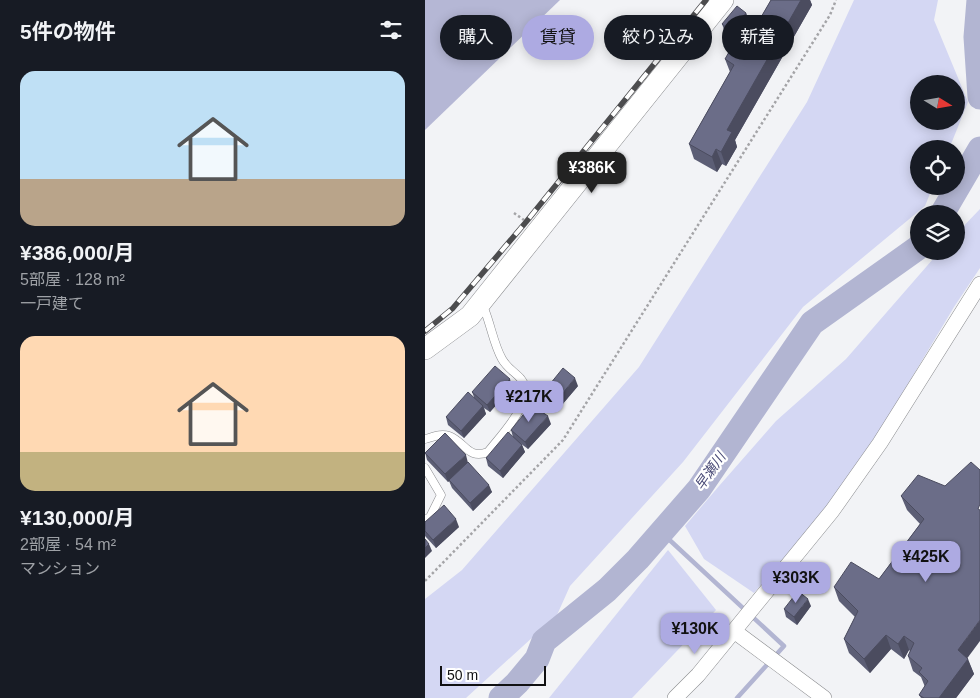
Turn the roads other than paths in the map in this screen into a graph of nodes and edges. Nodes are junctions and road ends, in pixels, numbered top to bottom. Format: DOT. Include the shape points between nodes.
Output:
graph roads {
  1 [pos="723,0"];
  2 [pos="980,284"];
  3 [pos="485,311"];
  4 [pos="425,349"];
  5 [pos="425,439"];
  6 [pos="425,468"];
  7 [pos="425,520"];
  8 [pos="734,631"];
  9 [pos="675,698"];
  10 [pos="824,698"];
  1 -- 4 [label="street" via="471,316"];
  2 -- 8 [label="street" via="848,489"];
  3 -- 5 [label="lane" via="501,358 521,379 526,391 522,406 488,452 480,456 451,436"];
  6 -- 7 [label="lane" via="441,495 430,517"];
  8 -- 9 [label="street"];
  8 -- 10 [label="street"];
}
